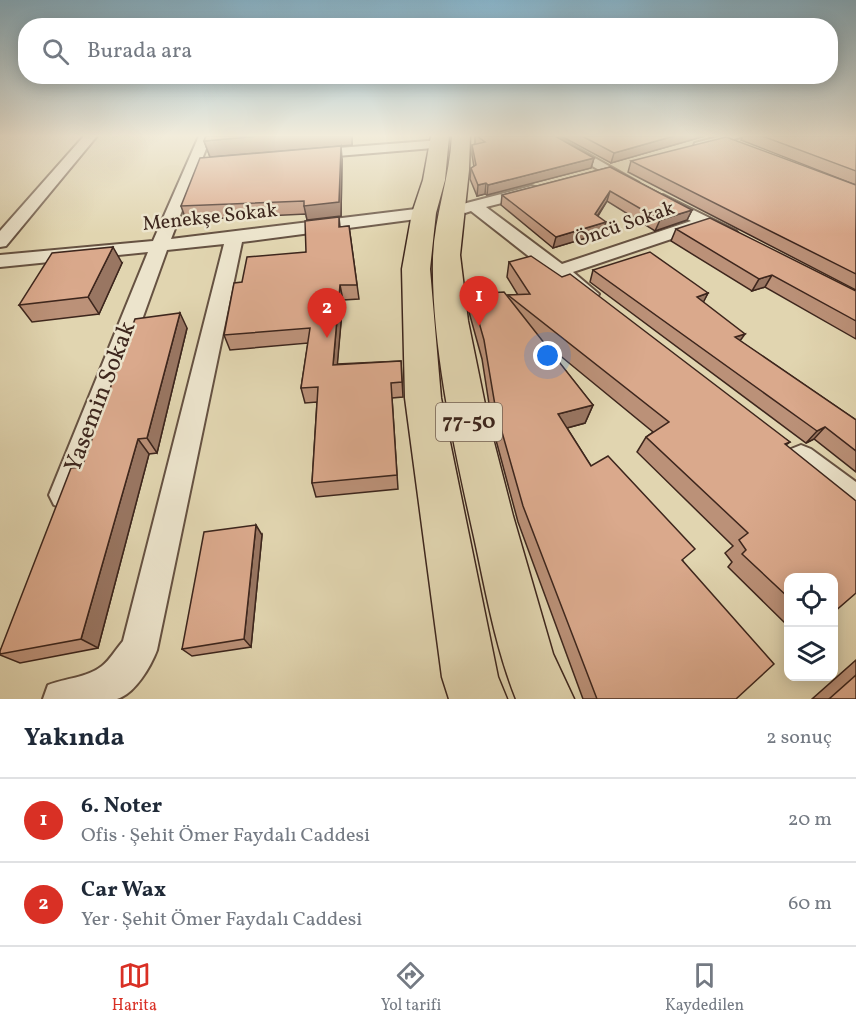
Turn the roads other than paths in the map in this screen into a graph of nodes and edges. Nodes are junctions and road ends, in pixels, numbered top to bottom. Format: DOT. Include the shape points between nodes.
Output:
graph roads {
  1 [pos="63,169"];
  2 [pos="197,169"];
  3 [pos="455,169"];
  4 [pos="604,169"];
  5 [pos="617,169"];
  6 [pos="608,171"];
  7 [pos="586,177"];
  8 [pos="542,189"];
  9 [pos="450,210"];
  10 [pos="705,222"];
  11 [pos="234,238"];
  12 [pos="0,242"];
  13 [pos="745,243"];
  14 [pos="160,245"];
  15 [pos="0,261"];
  16 [pos="559,271"];
  17 [pos="605,307"];
  18 [pos="782,443"];
  19 [pos="856,500"];
  20 [pos="57,512"];
  21 [pos="62,699"];
  22 [pos="478,699"];
  23 [pos="545,699"];
  1 -- 12 [label="street"];
  2 -- 14 [label="street, Yasemin Sokak"];
  3 -- 9 [label="main road, 77-50" via="458,182"];
  4 -- 6 [label="street"];
  5 -- 6 [label="street"];
  6 -- 7 [label="street"];
  6 -- 10 [label="street"];
  8 -- 9 [label="street, Menekşe Sokak"];
  9 -- 11 [label="street, Menekşe Sokak"];
  9 -- 16 [label="street"];
  9 -- 22 [label="main road, 77-50" via="416,269 423,398 470,677"];
  9 -- 23 [label="main road, 77-50" via="446,269 463,396 528,660"];
  10 -- 13 [label="street"];
  10 -- 16 [label="street, Öncü Sokak"];
  11 -- 14 [label="street, Menekşe Sokak"];
  11 -- 21 [label="street" via="139,650 115,680 80,696"];
  14 -- 15 [label="street, Menekşe Sokak"];
  14 -- 20 [label="street, Yasemin Sokak"];
  16 -- 17 [label="street"];
  18 -- 19 [label="street"];
}
